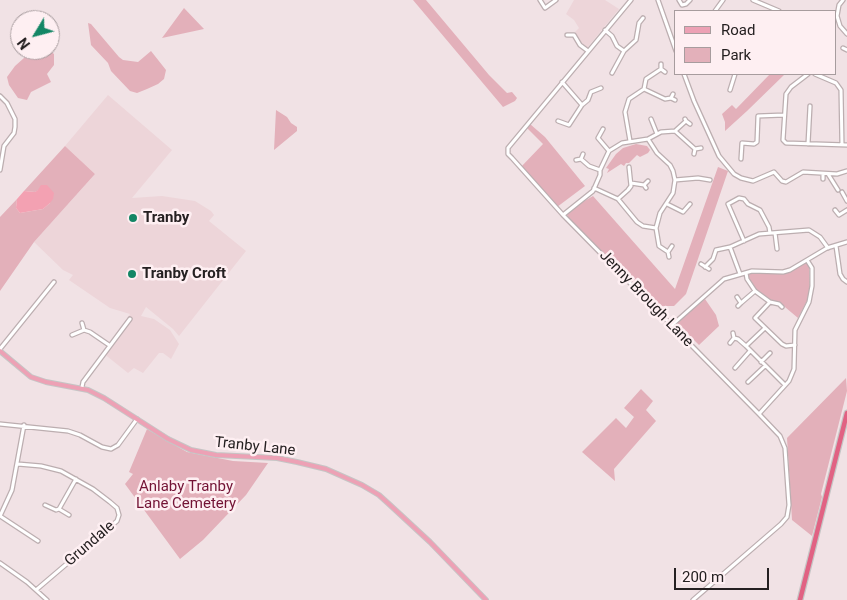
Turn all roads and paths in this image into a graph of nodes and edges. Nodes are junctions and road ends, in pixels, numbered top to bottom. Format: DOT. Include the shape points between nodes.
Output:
graph roads {
  1 [pos="540,0"];
  2 [pos="556,0"];
  3 [pos="631,0"];
  4 [pos="658,0"];
  5 [pos="679,0"];
  6 [pos="690,0"];
  7 [pos="753,0"];
  8 [pos="843,0"];
  9 [pos="777,10"];
  10 [pos="643,18"];
  11 [pos="838,27"];
  12 [pos="605,30"];
  13 [pos="847,34"];
  14 [pos="567,35"];
  15 [pos="674,45"];
  16 [pos="588,51"];
  17 [pos="624,51"];
  18 [pos="661,64"];
  19 [pos="661,69"];
  20 [pos="665,72"];
  21 [pos="612,73"];
  22 [pos="684,75"];
  23 [pos="735,75"];
  24 [pos="807,75"];
  25 [pos="817,75"];
  26 [pos="562,82"];
  27 [pos="601,88"];
  28 [pos="644,89"];
  29 [pos="730,90"];
  30 [pos="0,96"];
  31 [pos="676,100"];
  32 [pos="582,106"];
  33 [pos="810,106"];
  34 [pos="784,115"];
  35 [pos="650,119"];
  36 [pos="558,122"];
  37 [pos="690,124"];
  38 [pos="603,129"];
  39 [pos="675,132"];
  40 [pos="657,134"];
  41 [pos="648,139"];
  42 [pos="630,141"];
  43 [pos="808,144"];
  44 [pos="842,145"];
  45 [pos="847,145"];
  46 [pos="701,148"];
  47 [pos="609,151"];
  48 [pos="583,154"];
  49 [pos="741,159"];
  50 [pos="629,165"];
  51 [pos="0,170"];
  52 [pos="600,170"];
  53 [pos="847,171"];
  54 [pos="826,174"];
  55 [pos="823,179"];
  56 [pos="675,180"];
  57 [pos="710,180"];
  58 [pos="648,181"];
  59 [pos="631,183"];
  60 [pos="594,188"];
  61 [pos="618,199"];
  62 [pos="847,201"];
  63 [pos="667,204"];
  64 [pos="690,204"];
  65 [pos="834,210"];
  66 [pos="847,210"];
  67 [pos="563,215"];
  68 [pos="656,228"];
  69 [pos="773,233"];
  70 [pos="744,241"];
  71 [pos="847,242"];
  72 [pos="718,245"];
  73 [pos="672,246"];
  74 [pos="836,246"];
  75 [pos="730,247"];
  76 [pos="828,248"];
  77 [pos="777,249"];
  78 [pos="716,250"];
  79 [pos="668,252"];
  80 [pos="669,257"];
  81 [pos="807,260"];
  82 [pos="700,264"];
  83 [pos="746,273"];
  84 [pos="740,274"];
  85 [pos="54,282"];
  86 [pos="847,282"];
  87 [pos="755,291"];
  88 [pos="737,297"];
  89 [pos="770,302"];
  90 [pos="782,307"];
  91 [pos="130,319"];
  92 [pos="82,323"];
  93 [pos="672,325"];
  94 [pos="765,328"];
  95 [pos="84,330"];
  96 [pos="733,333"];
  97 [pos="72,334"];
  98 [pos="734,338"];
  99 [pos="730,343"];
  100 [pos="109,345"];
  101 [pos="795,345"];
  102 [pos="746,346"];
  103 [pos="0,350"];
  104 [pos="750,351"];
  105 [pos="770,353"];
  106 [pos="761,362"];
  107 [pos="765,366"];
  108 [pos="735,368"];
  109 [pos="748,382"];
  110 [pos="785,385"];
  111 [pos="82,387"];
  112 [pos="847,413"];
  113 [pos="759,414"];
  114 [pos="137,418"];
  115 [pos="0,424"];
  116 [pos="24,425"];
  117 [pos="18,464"];
  118 [pos="76,479"];
  119 [pos="45,504"];
  120 [pos="59,509"];
  121 [pos="69,515"];
  122 [pos="0,516"];
  123 [pos="32,543"];
  124 [pos="0,563"];
  125 [pos="36,590"];
  126 [pos="47,600"];
  127 [pos="486,600"];
  128 [pos="693,600"];
  129 [pos="800,600"];
  1 -- 2 [label="street" via="544,8"];
  3 -- 12 [label="street, Jenny Brough Lane"];
  4 -- 15 [label="street"];
  5 -- 6 [label="street" via="682,5"];
  7 -- 9 [label="street"];
  8 -- 11 [label="street" via="839,5"];
  10 -- 17 [label="street" via="636,40"];
  11 -- 13 [label="street"];
  12 -- 16 [label="street, Jenny Brough Lane"];
  12 -- 17 [label="street"];
  14 -- 16 [label="street" via="574,35"];
  16 -- 26 [label="street, Jenny Brough Lane"];
  17 -- 21 [label="street"];
  18 -- 19 [label="street"];
  19 -- 20 [label="street"];
  19 -- 28 [label="street" via="646,79"];
  22 -- 54 [label="street" via="719,156 734,174 753,181 774,172 784,182 800,173"];
  23 -- 29 [label="street"];
  24 -- 34 [label="street" via="787,91"];
  25 -- 44 [label="street" via="836,83 842,90"];
  26 -- 32 [label="street"];
  26 -- 67 [label="street, Jenny Brough Lane" via="508,148 512,158"];
  27 -- 32 [label="street" via="591,92"];
  28 -- 31 [label="street" via="664,99 672,96"];
  28 -- 42 [label="street" via="629,99 625,108"];
  30 -- 51 [label="street" via="8,103 15,119 15,130 4,146"];
  32 -- 36 [label="street" via="569,125 566,127"];
  33 -- 43 [label="street"];
  34 -- 43 [label="street" via="784,142"];
  34 -- 49 [label="street" via="758,116 757,142 742,144"];
  35 -- 40 [label="street"];
  37 -- 39 [label="street" via="685,120"];
  38 -- 47 [label="street" via="597,139"];
  39 -- 40 [label="street"];
  39 -- 46 [label="street" via="694,152"];
  40 -- 41 [label="street"];
  41 -- 42 [label="street"];
  41 -- 56 [label="street" via="670,165"];
  42 -- 47 [label="street"];
  43 -- 44 [label="street"];
  44 -- 45 [label="street"];
  47 -- 52 [label="street"];
  48 -- 52 [label="street" via="579,159"];
  50 -- 59 [label="street"];
  52 -- 60 [label="street"];
  53 -- 54 [label="street"];
  54 -- 55 [label="street"];
  54 -- 62 [label="street"];
  56 -- 57 [label="street"];
  56 -- 63 [label="street"];
  58 -- 59 [label="street" via="645,186"];
  59 -- 61 [label="street"];
  60 -- 61 [label="street"];
  60 -- 67 [label="street"];
  61 -- 68 [label="street" via="637,222"];
  63 -- 64 [label="street" via="683,214"];
  63 -- 68 [label="street" via="660,213"];
  65 -- 66 [label="street" via="839,214"];
  67 -- 93 [label="street, Jenny Brough Lane"];
  68 -- 79 [label="street" via="659,246"];
  69 -- 70 [label="street" via="759,234"];
  69 -- 70 [label="street" via="760,210 739,198 728,204"];
  69 -- 76 [label="street" via="809,230"];
  69 -- 77 [label="street"];
  70 -- 75 [label="street"];
  71 -- 74 [label="street"];
  72 -- 78 [label="street"];
  73 -- 79 [label="street"];
  74 -- 76 [label="street"];
  74 -- 86 [label="street" via="841,276"];
  75 -- 78 [label="street"];
  75 -- 84 [label="street"];
  76 -- 81 [label="street"];
  78 -- 82 [label="street" via="707,268"];
  79 -- 80 [label="street"];
  81 -- 83 [label="street" via="782,272"];
  81 -- 101 [label="street" via="812,268 812,286 809,302 795,330"];
  83 -- 84 [label="street"];
  83 -- 87 [label="street"];
  84 -- 93 [label="street" via="724,278"];
  85 -- 103 [label="street"];
  87 -- 88 [label="street" via="740,304"];
  87 -- 89 [label="street"];
  89 -- 90 [label="street"];
  89 -- 94 [label="street" via="755,318"];
  91 -- 100 [label="street"];
  92 -- 95 [label="street"];
  93 -- 113 [label="street, Jenny Brough Lane"];
  94 -- 101 [label="street" via="782,344"];
  94 -- 102 [label="street"];
  95 -- 97 [label="street"];
  95 -- 100 [label="street"];
  96 -- 98 [label="street"];
  98 -- 99 [label="street"];
  98 -- 102 [label="street"];
  100 -- 111 [label="street"];
  101 -- 110 [label="street" via="794,369"];
  102 -- 104 [label="street"];
  103 -- 111 [label="main road, Tranby Lane" via="31,376 46,382"];
  104 -- 106 [label="street"];
  104 -- 108 [label="street"];
  105 -- 106 [label="street"];
  106 -- 107 [label="street"];
  107 -- 109 [label="street"];
  107 -- 110 [label="street"];
  110 -- 113 [label="street"];
  111 -- 114 [label="main road, Tranby Lane"];
  112 -- 129 [label="highway"];
  113 -- 128 [label="street, Jenny Brough Lane" via="780,436 785,448 787,517"];
  114 -- 116 [label="street" via="118,445 111,449 80,435"];
  114 -- 127 [label="main road, Tranby Lane" via="191,450 216,455 277,458 326,469 362,484 379,495 430,542"];
  115 -- 116 [label="street"];
  116 -- 117 [label="street"];
  117 -- 118 [label="street, Grundale" via="61,471"];
  117 -- 122 [label="street" via="12,490"];
  118 -- 120 [label="street"];
  118 -- 125 [label="street, Grundale" via="117,508 117,521"];
  119 -- 120 [label="street"];
  120 -- 121 [label="street"];
  122 -- 123 [label="street" via="37,540"];
  124 -- 125 [label="street"];
  125 -- 126 [label="street"];
}
